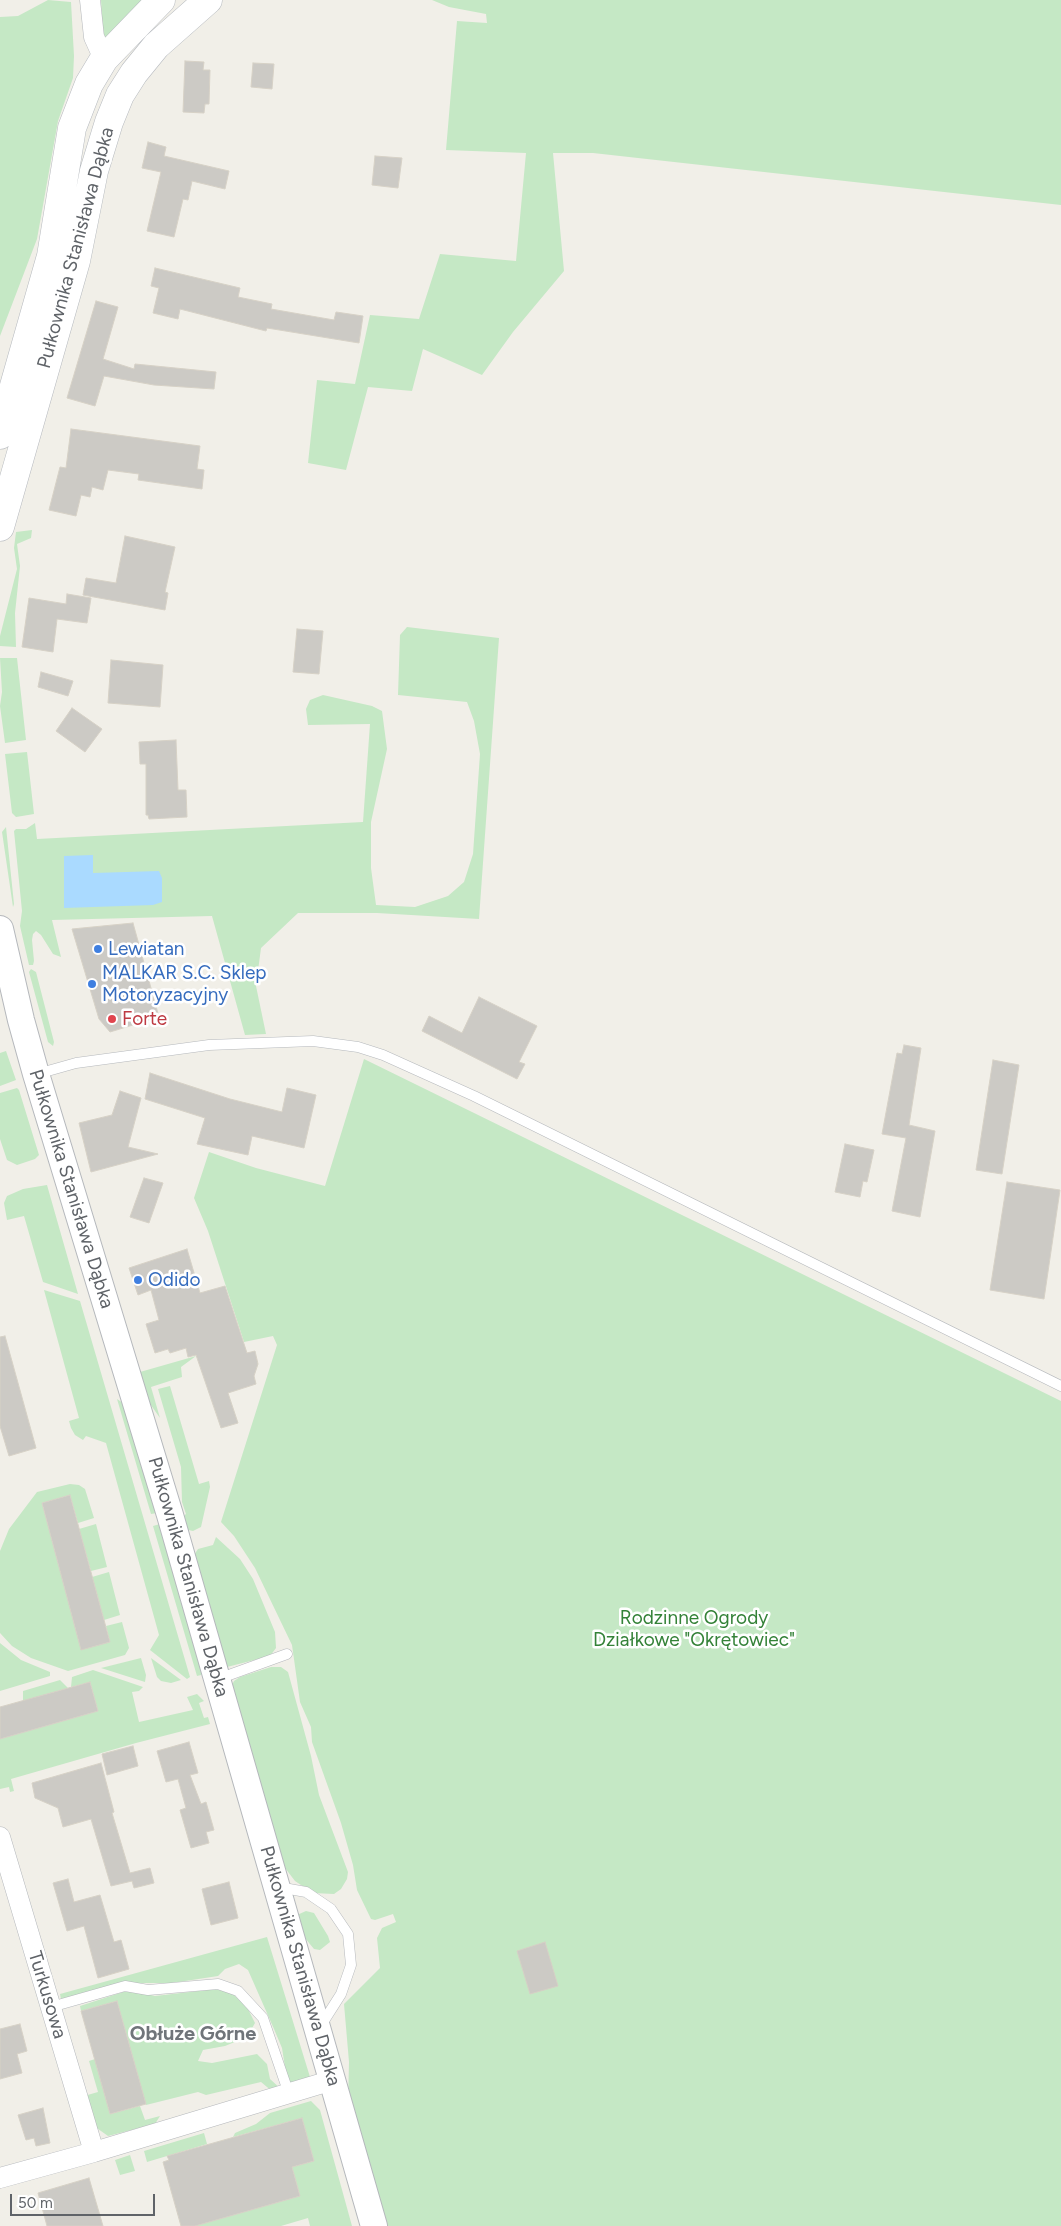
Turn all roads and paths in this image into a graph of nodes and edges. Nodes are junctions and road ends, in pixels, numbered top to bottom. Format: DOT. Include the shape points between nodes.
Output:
graph roads {
  1 [pos="90,0"];
  2 [pos="161,0"];
  3 [pos="208,0"];
  4 [pos="104,59"];
  5 [pos="0,435"];
  6 [pos="0,526"];
  7 [pos="0,929"];
  8 [pos="36,1074"];
  9 [pos="1061,1386"];
  10 [pos="287,1654"];
  11 [pos="218,1679"];
  12 [pos="0,1837"];
  13 [pos="276,1886"];
  14 [pos="50,2007"];
  15 [pos="318,2030"];
  16 [pos="333,2080"];
  17 [pos="289,2094"];
  18 [pos="94,2152"];
  19 [pos="0,2178"];
  20 [pos="374,2226"];
  1 -- 4 [label="street" via="94,37"];
  2 -- 4 [label="main road, Pułkownika Stanisława Dąbka"];
  3 -- 6 [label="main road, Pułkownika Stanisława Dąbka" via="156,46 134,73 109,122 94,171 76,261"];
  4 -- 5 [label="main road, Pułkownika Stanisława Dąbka" via="88,84 72,128 51,256"];
  7 -- 8 [label="street, Pułkownika Stanisława Dąbka"];
  8 -- 9 [label="lane" via="76,1063 209,1045 313,1041 358,1047 474,1096"];
  8 -- 11 [label="street, Pułkownika Stanisława Dąbka"];
  10 -- 11 [label="lane"];
  11 -- 13 [label="street, Pułkownika Stanisława Dąbka"];
  12 -- 14 [label="street, Turkusowa"];
  13 -- 15 [label="street, Pułkownika Stanisława Dąbka"];
  13 -- 15 [label="lane" via="306,1892 331,1909 348,1934 351,1965 341,1994"];
  14 -- 17 [label="lane" via="125,1986 148,1990 218,1984 238,1991 263,2018"];
  14 -- 18 [label="street, Turkusowa"];
  15 -- 16 [label="street, Pułkownika Stanisława Dąbka"];
  16 -- 17 [label="street"];
  16 -- 20 [label="street, Pułkownika Stanisława Dąbka"];
  17 -- 18 [label="street"];
  18 -- 19 [label="street"];
}
